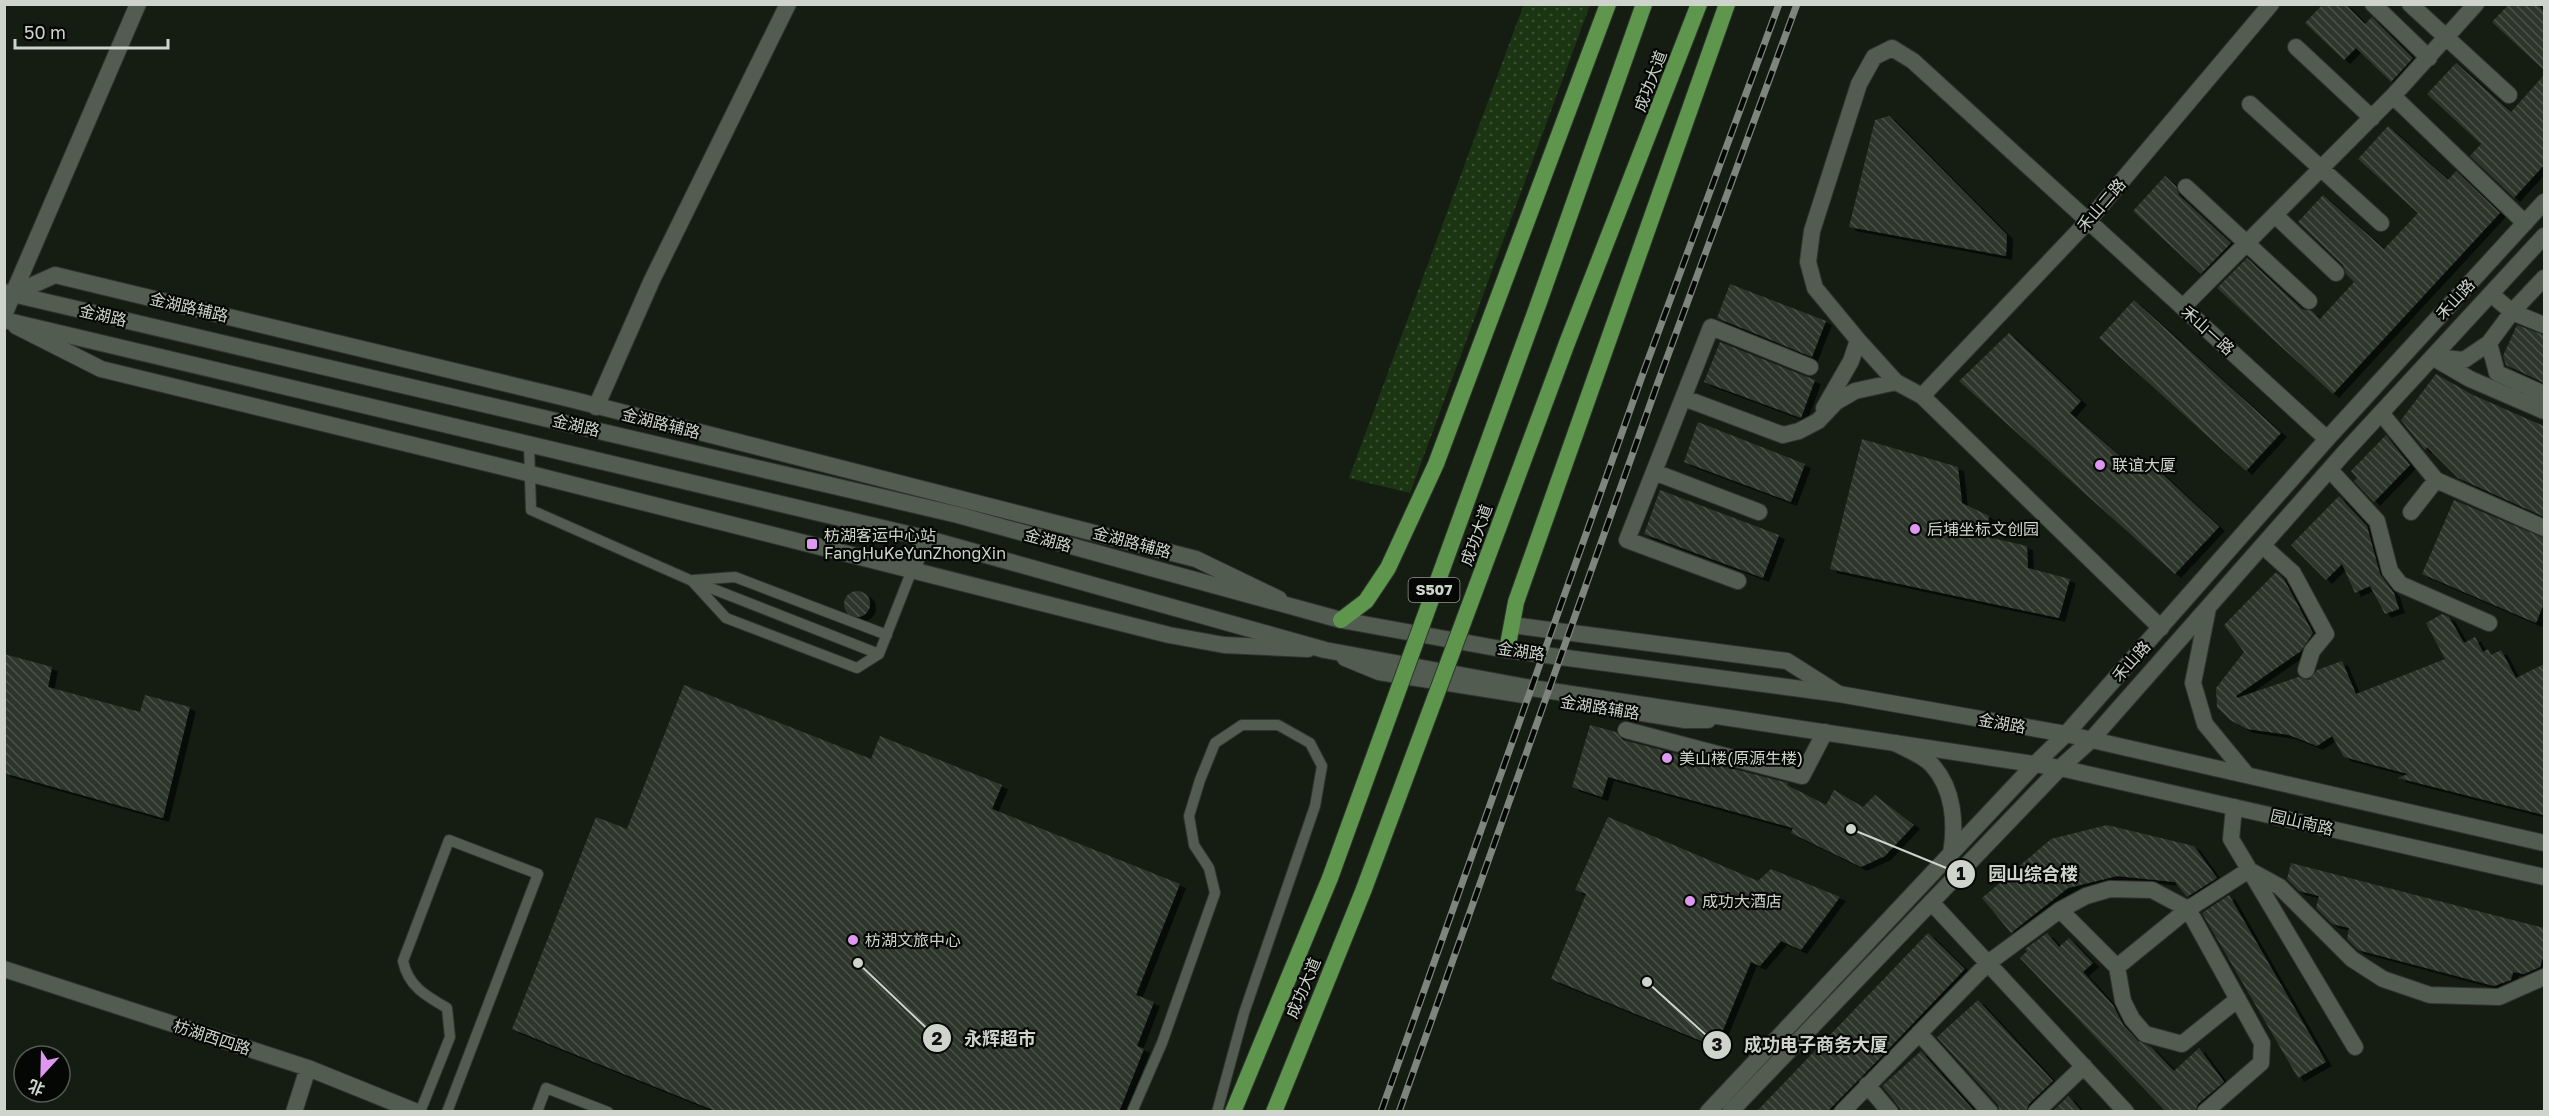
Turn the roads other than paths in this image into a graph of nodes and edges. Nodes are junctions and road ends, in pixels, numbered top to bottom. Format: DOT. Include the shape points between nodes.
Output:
graph roads {
  1 [pos="138,4"];
  2 [pos="789,4"];
  3 [pos="1608,4"];
  4 [pos="1644,4"];
  5 [pos="1699,4"];
  6 [pos="1727,4"];
  7 [pos="2271,4"];
  8 [pos="2373,4"];
  9 [pos="2410,4"];
  10 [pos="2476,4"];
  11 [pos="2446,38"];
  12 [pos="2296,47"];
  13 [pos="2429,58"];
  14 [pos="2509,95"];
  15 [pos="2393,96"];
  16 [pos="2250,104"];
  17 [pos="2373,118"];
  18 [pos="2322,168"];
  19 [pos="2186,187"];
  20 [pos="2544,202"];
  21 [pos="2274,215"];
  22 [pos="2088,221"];
  23 [pos="2381,223"];
  24 [pos="2525,223"];
  25 [pos="2544,236"];
  26 [pos="2247,243"];
  27 [pos="2336,273"];
  28 [pos="2544,278"];
  29 [pos="9,293"];
  30 [pos="2491,294"];
  31 [pos="2309,302"];
  32 [pos="2183,307"];
  33 [pos="2512,312"];
  34 [pos="4,315"];
  35 [pos="4,320"];
  36 [pos="2544,325"];
  37 [pos="1858,340"];
  38 [pos="2489,343"];
  39 [pos="2433,357"];
  40 [pos="1809,366"];
  41 [pos="1896,382"];
  42 [pos="2544,394"];
  43 [pos="1922,396"];
  44 [pos="1684,398"];
  45 [pos="596,407"];
  46 [pos="2544,411"];
  47 [pos="2381,413"];
  48 [pos="1818,421"];
  49 [pos="2328,439"];
  50 [pos="529,444"];
  51 [pos="2330,470"];
  52 [pos="1654,471"];
  53 [pos="531,474"];
  54 [pos="2436,480"];
  55 [pos="1759,512"];
  56 [pos="2411,512"];
  57 [pos="2544,528"];
  58 [pos="925,538"];
  59 [pos="2263,546"];
  60 [pos="912,570"];
  61 [pos="690,580"];
  62 [pos="1738,580"];
  63 [pos="2209,606"];
  64 [pos="1302,609"];
  65 [pos="1341,620"];
  66 [pos="2490,623"];
  67 [pos="1512,625"];
  68 [pos="2161,628"];
  69 [pos="886,635"];
  70 [pos="1324,650"];
  71 [pos="1507,650"];
  72 [pos="879,654"];
  73 [pos="2306,670"];
  74 [pos="1839,694"];
  75 [pos="1626,730"];
  76 [pos="1825,732"];
  77 [pos="2066,734"];
  78 [pos="2091,740"];
  79 [pos="1895,743"];
  80 [pos="2035,764"];
  81 [pos="2060,768"];
  82 [pos="2247,775"];
  83 [pos="2234,807"];
  84 [pos="2544,843"];
  85 [pos="1951,854"];
  86 [pos="2249,870"];
  87 [pos="2544,877"];
  88 [pos="1931,902"];
  89 [pos="2188,909"];
  90 [pos="2060,910"];
  91 [pos="1988,963"];
  92 [pos="2117,967"];
  93 [pos="4,969"];
  94 [pos="2544,977"];
  95 [pos="2238,999"];
  96 [pos="1919,1033"];
  97 [pos="2355,1047"];
  98 [pos="2084,1066"];
  99 [pos="308,1068"];
  100 [pos="1867,1085"];
  101 [pos="294,1112"];
  102 [pos="419,1112"];
  103 [pos="447,1112"];
  104 [pos="537,1112"];
  105 [pos="608,1112"];
  106 [pos="1132,1112"];
  107 [pos="1217,1112"];
  108 [pos="1233,1112"];
  109 [pos="1274,1112"];
  110 [pos="1708,1112"];
  111 [pos="1730,1112"];
  112 [pos="1842,1112"];
  113 [pos="1890,1112"];
  114 [pos="1990,1112"];
  115 [pos="2036,1112"];
  116 [pos="2126,1112"];
  117 [pos="2205,1112"];
  1 -- 29 [label="street"];
  2 -- 45 [label="street" via="652,280"];
  3 -- 65 [label="highway" via="1436,464 1388,568 1366,601"];
  4 -- 108 [label="highway, 成功大道 / S507, bridge" via="1330,878"];
  5 -- 109 [label="highway, 成功大道 / S507, bridge" via="1567,343 1364,889"];
  6 -- 67 [label="highway" via="1516,602"];
  7 -- 22 [label="street, 禾山二路"];
  8 -- 13 [label="street"];
  9 -- 11 [label="street"];
  10 -- 11 [label="street"];
  11 -- 13 [label="street"];
  11 -- 14 [label="street"];
  12 -- 17 [label="street"];
  13 -- 15 [label="street"];
  15 -- 17 [label="street"];
  15 -- 24 [label="street"];
  16 -- 18 [label="street"];
  17 -- 18 [label="street"];
  18 -- 21 [label="street"];
  18 -- 23 [label="street"];
  19 -- 26 [label="street"];
  20 -- 24 [label="street, 禾山路"];
  21 -- 26 [label="street"];
  21 -- 27 [label="street"];
  22 -- 32 [label="street, 禾山一路"];
  22 -- 37 [label="street, 禾山一路" via="1913,61 1892,48 1874,57 1859,84 1812,231 1808,262 1815,288"];
  22 -- 43 [label="street, 禾山二路"];
  24 -- 49 [label="street, 禾山路"];
  25 -- 30 [label="street, 禾山路"];
  26 -- 31 [label="street"];
  26 -- 32 [label="street"];
  28 -- 33 [label="street"];
  29 -- 34 [label="street"];
  29 -- 45 [label="street, 金湖路辅路" via="55,275"];
  29 -- 64 [label="street, 金湖路" via="957,515"];
  30 -- 33 [label="street"];
  30 -- 39 [label="street, 禾山路"];
  32 -- 49 [label="street, 禾山一路"];
  33 -- 36 [label="street"];
  33 -- 38 [label="street"];
  35 -- 50 [label="street, 金湖路"];
  35 -- 53 [label="street" via="101,369"];
  37 -- 41 [label="street"];
  37 -- 48 [label="street" via="1851,361"];
  38 -- 39 [label="street" via="2464,360"];
  38 -- 42 [label="street" via="2497,373"];
  39 -- 46 [label="street" via="2470,379"];
  39 -- 47 [label="street, 禾山路"];
  40 -- 44 [label="street" via="1711,327"];
  41 -- 43 [label="street"];
  41 -- 48 [label="street" via="1855,391 1836,402"];
  43 -- 68 [label="street"];
  44 -- 48 [label="street" via="1783,435"];
  44 -- 52 [label="street"];
  45 -- 64 [label="street, 金湖路辅路" via="1196,559"];
  47 -- 51 [label="street, 禾山路"];
  47 -- 54 [label="street"];
  49 -- 68 [label="street, 禾山路"];
  50 -- 53 [label="lane"];
  50 -- 58 [label="street, 金湖路"];
  51 -- 59 [label="street, 禾山路"];
  51 -- 66 [label="street" via="2377,521 2390,571 2400,584"];
  52 -- 55 [label="street"];
  52 -- 62 [label="street" via="1627,540"];
  53 -- 60 [label="street"];
  53 -- 61 [label="lane" via="531,510"];
  54 -- 56 [label="street"];
  54 -- 57 [label="street"];
  58 -- 60 [label="street"];
  58 -- 70 [label="street, 金湖路"];
  59 -- 63 [label="street, 禾山路"];
  59 -- 73 [label="street" via="2293,573 2326,634 2312,651"];
  60 -- 69 [label="lane"];
  60 -- 70 [label="street" via="1168,635 1224,645"];
  61 -- 69 [label="lane" via="735,577"];
  61 -- 72 [label="lane"];
  61 -- 72 [label="lane" via="726,618 857,669"];
  63 -- 78 [label="street, 禾山路"];
  63 -- 82 [label="street" via="2193,683 2205,724"];
  64 -- 65 [label="street, 金湖路"];
  65 -- 71 [label="street, 金湖路"];
  67 -- 71 [label="highway"];
  67 -- 74 [label="street" via="1787,661"];
  68 -- 77 [label="street, 禾山路"];
  69 -- 72 [label="lane"];
  70 -- 76 [label="street, 金湖路" via="1525,687"];
  71 -- 74 [label="street, 金湖路"];
  74 -- 77 [label="street, 金湖路"];
  75 -- 76 [label="street" via="1802,776"];
  76 -- 79 [label="street, 金湖路"];
  77 -- 78 [label="street, 园山南路"];
  77 -- 80 [label="street, 禾山路"];
  78 -- 81 [label="street, 禾山路"];
  78 -- 82 [label="street, 园山南路"];
  79 -- 80 [label="street, 金湖路"];
  79 -- 85 [label="street" via="1932,764 1950,796 1955,831"];
  80 -- 81 [label="street, 金湖路"];
  80 -- 85 [label="street, 禾山路"];
  81 -- 83 [label="street, 园山南路"];
  81 -- 88 [label="street, 禾山路"];
  82 -- 84 [label="street, 园山南路"];
  83 -- 86 [label="street" via="2231,839"];
  83 -- 87 [label="street, 园山南路"];
  85 -- 110 [label="street, 禾山路"];
  86 -- 89 [label="street"];
  86 -- 94 [label="street" via="2280,887 2352,959 2383,979 2430,995 2499,998"];
  86 -- 97 [label="street"];
  88 -- 91 [label="street"];
  88 -- 111 [label="street, 禾山路"];
  89 -- 90 [label="street" via="2152,890 2110,889"];
  89 -- 92 [label="street"];
  89 -- 95 [label="street"];
  90 -- 91 [label="street"];
  90 -- 92 [label="street"];
  91 -- 96 [label="street"];
  91 -- 98 [label="street"];
  92 -- 95 [label="street" via="2123,1001 2132,1019 2145,1034 2182,1044"];
  93 -- 99 [label="street, 枋湖西四路"];
  95 -- 117 [label="street" via="2262,1042 2261,1063"];
  96 -- 100 [label="street"];
  96 -- 114 [label="street"];
  98 -- 115 [label="street"];
  98 -- 116 [label="street"];
  99 -- 101 [label="street"];
  99 -- 102 [label="street, 枋湖西四路"];
  100 -- 112 [label="street"];
  100 -- 113 [label="street"];
  102 -- 103 [label="lane" via="450,1037 447,1008 406,978 403,962 449,840 538,874"];
  104 -- 105 [label="lane" via="546,1088"];
  106 -- 107 [label="lane" via="1162,1043 1215,893 1209,868 1194,845 1190,816 1200,780 1215,743 1242,725 1278,725 1310,743 1322,766 1315,806 1244,1012"];
}
